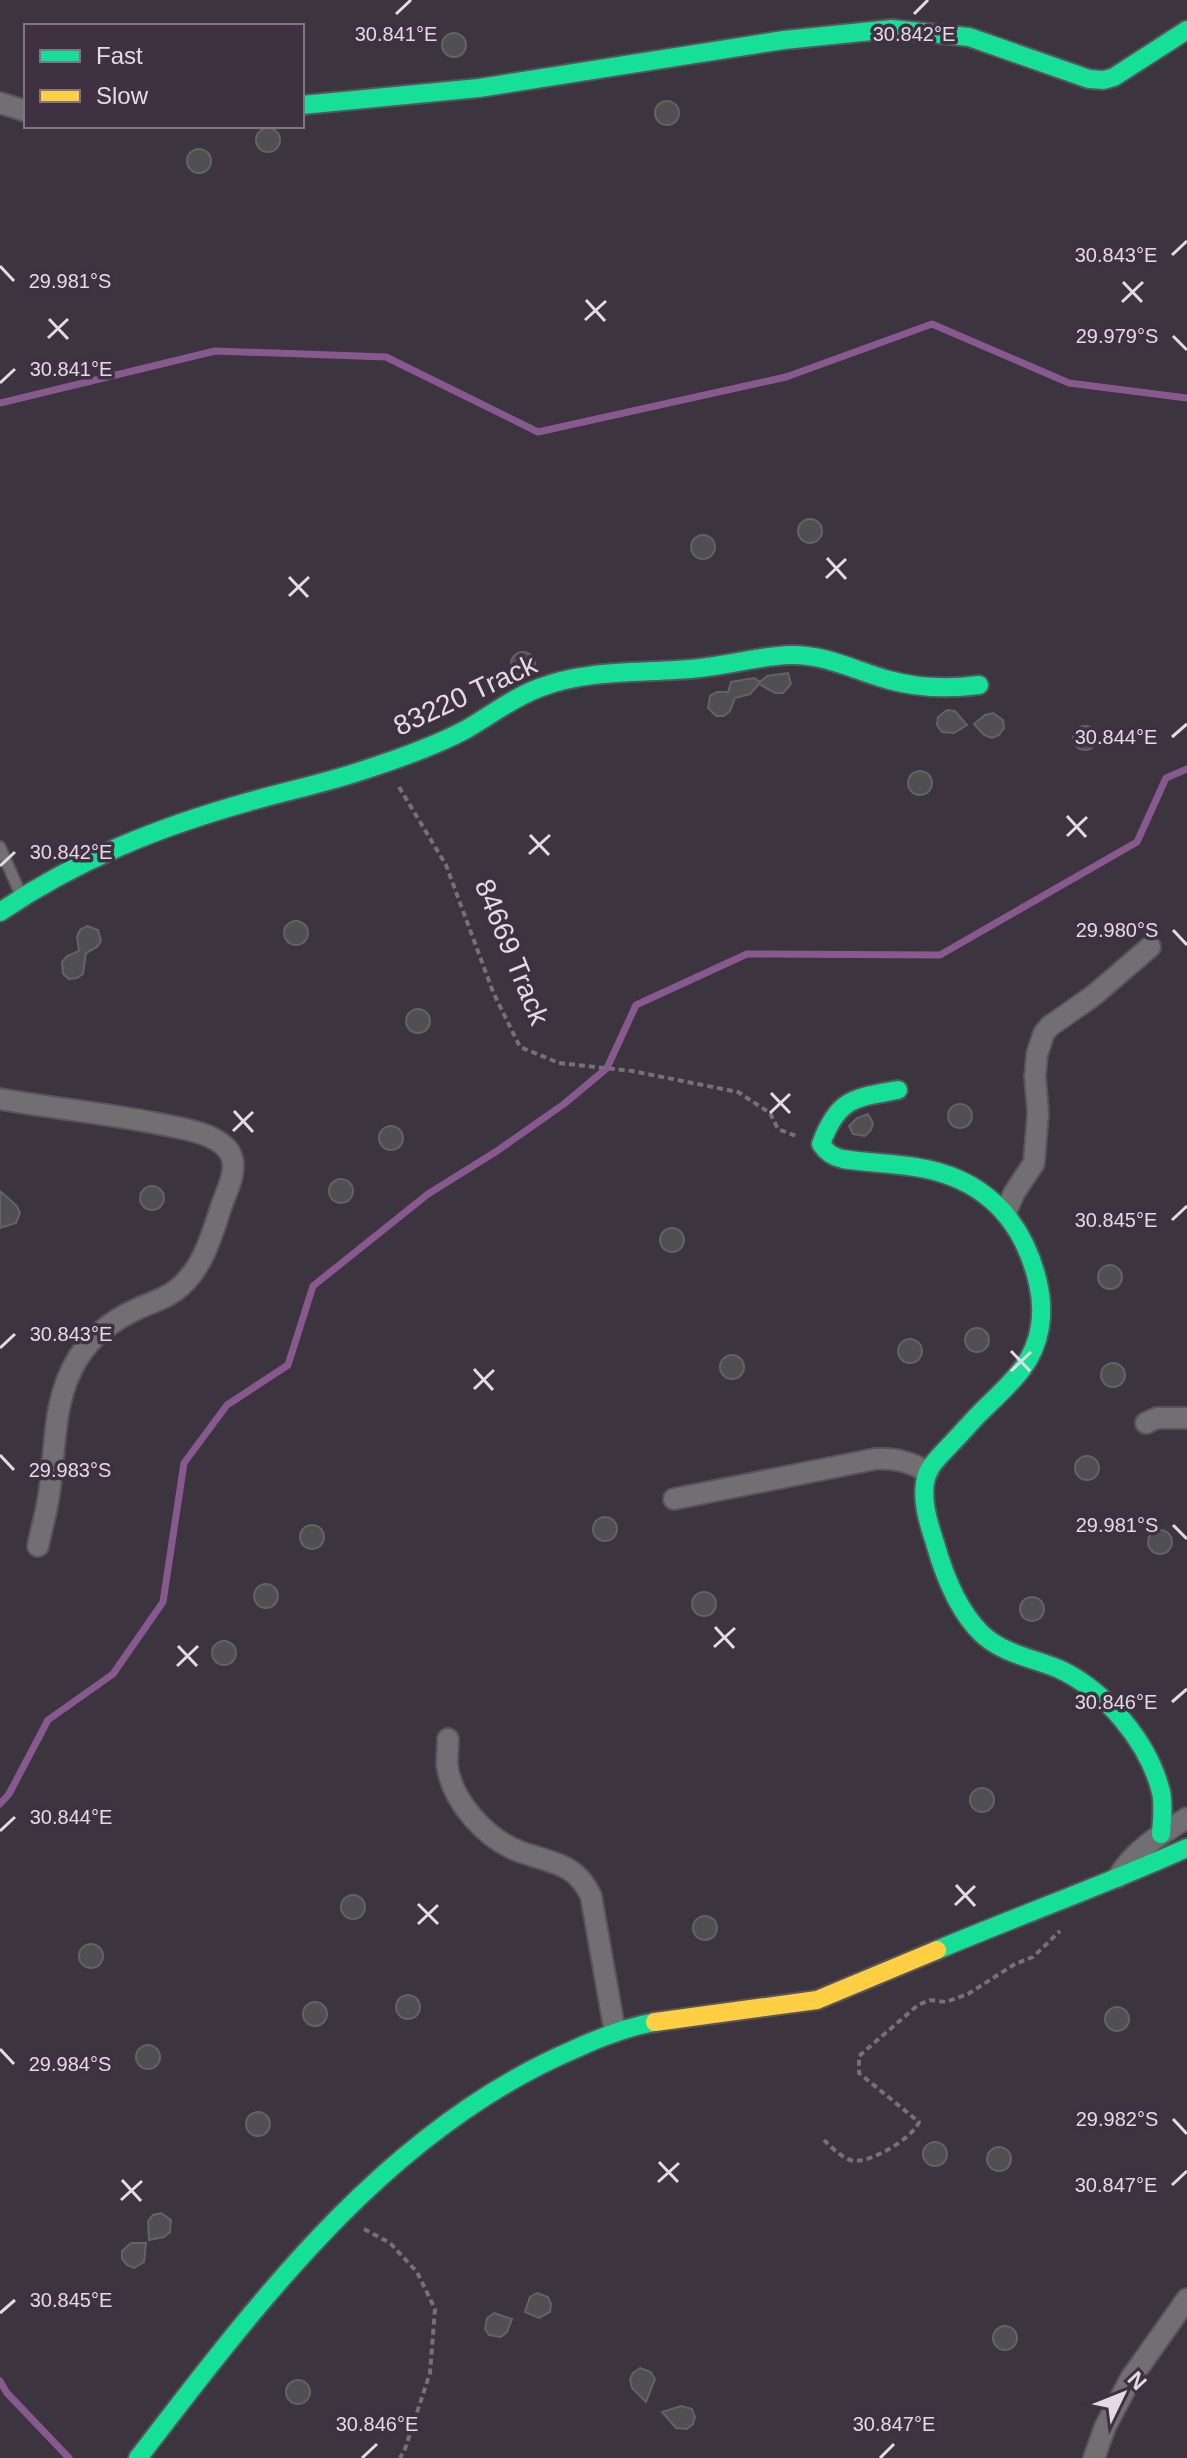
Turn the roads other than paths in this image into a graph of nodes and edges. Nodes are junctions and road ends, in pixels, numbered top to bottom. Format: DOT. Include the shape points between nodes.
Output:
graph roads {
  1 [pos="1187,30"];
  2 [pos="0,103"];
  3 [pos="304,105"];
  4 [pos="24,110"];
  5 [pos="979,685"];
  6 [pos="0,847"];
  7 [pos="21,897"];
  8 [pos="0,912"];
  9 [pos="1150,947"];
  10 [pos="898,1090"];
  11 [pos="0,1099"];
  12 [pos="1006,1212"];
  13 [pos="1187,1418"];
  14 [pos="1146,1423"];
  15 [pos="928,1472"];
  16 [pos="674,1499"];
  17 [pos="38,1546"];
  18 [pos="448,1739"];
  19 [pos="1187,1818"];
  20 [pos="1161,1834"];
  21 [pos="1187,1848"];
  22 [pos="1116,1880"];
  23 [pos="615,2032"];
  24 [pos="1187,2299"];
  25 [pos="138,2458"];
  26 [pos="1094,2458"];
  1 -- 3 [label="street" via="1104,80 969,37 892,29 784,40 479,88"];
  2 -- 4 [label="street"];
  5 -- 7 [label="street, 83220 Track" via="917,686 794,655 691,669 585,675 537,689 452,737 385,763 144,836 57,874"];
  6 -- 7 [label="lane"];
  7 -- 8 [label="street, 83220 Track"];
  9 -- 12 [label="street" via="1044,1033 1035,1077 1034,1163"];
  10 -- 12 [label="street" via="842,1105 828,1122 821,1144 828,1153 947,1175"];
  11 -- 17 [label="street" via="195,1131 224,1145 233,1162 200,1263 176,1290 105,1327 70,1372 57,1412 48,1504"];
  12 -- 15 [label="street" via="1032,1259 1040,1288 1041,1325 1021,1371"];
  13 -- 14 [label="street"];
  15 -- 16 [label="street" via="904,1461 875,1459"];
  15 -- 20 [label="street" via="932,1534 970,1620 1000,1647 1069,1674 1107,1706 1156,1775"];
  18 -- 23 [label="street" via="447,1764 457,1796 481,1825 504,1844 572,1870 586,1883"];
  19 -- 20 [label="street"];
  20 -- 22 [label="street" via="1131,1858"];
  21 -- 22 [label="street"];
  22 -- 23 [label="street" via="817,2000"];
  23 -- 25 [label="street" via="520,2074 383,2176 262,2301"];
  24 -- 26 [label="street" via="1131,2378"];
}
